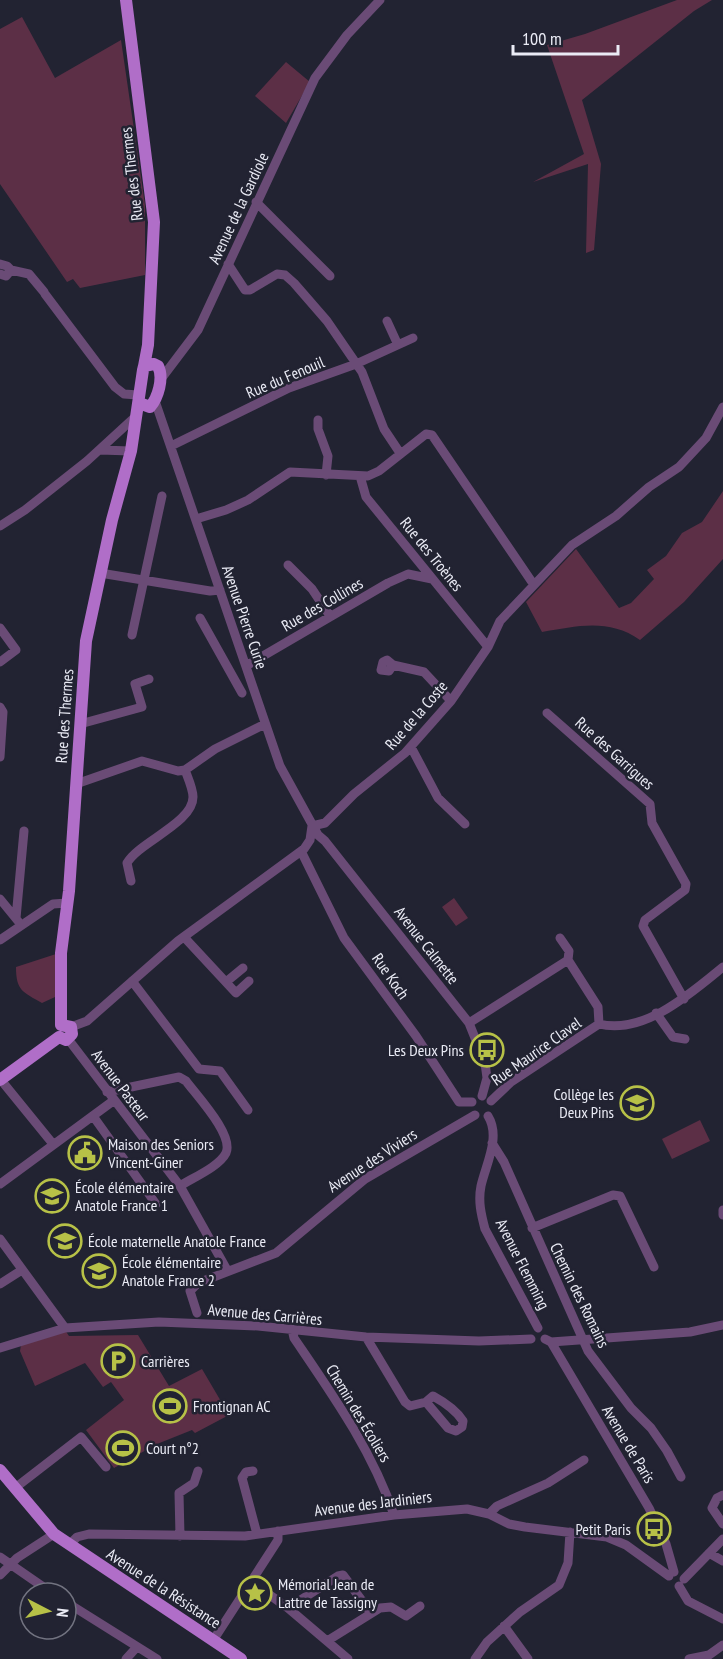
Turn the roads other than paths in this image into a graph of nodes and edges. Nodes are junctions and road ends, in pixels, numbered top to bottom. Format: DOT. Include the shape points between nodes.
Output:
graph roads {
  1 [pos="126,0"];
  2 [pos="380,0"];
  3 [pos="256,202"];
  4 [pos="0,264"];
  5 [pos="228,264"];
  6 [pos="11,270"];
  7 [pos="0,274"];
  8 [pos="330,276"];
  9 [pos="387,321"];
  10 [pos="413,338"];
  11 [pos="398,345"];
  12 [pos="356,364"];
  13 [pos="154,369"];
  14 [pos="146,406"];
  15 [pos="723,407"];
  16 [pos="318,420"];
  17 [pos="171,446"];
  18 [pos="100,450"];
  19 [pos="131,452"];
  20 [pos="400,453"];
  21 [pos="326,475"];
  22 [pos="360,476"];
  23 [pos="162,496"];
  24 [pos="196,519"];
  25 [pos="0,526"];
  26 [pos="422,564"];
  27 [pos="288,565"];
  28 [pos="100,573"];
  29 [pos="414,574"];
  30 [pos="432,579"];
  31 [pos="143,580"];
  32 [pos="534,585"];
  33 [pos="220,590"];
  34 [pos="330,616"];
  35 [pos="200,618"];
  36 [pos="0,628"];
  37 [pos="132,635"];
  38 [pos="236,640"];
  39 [pos="488,647"];
  40 [pos="218,649"];
  41 [pos="1,658"];
  42 [pos="393,665"];
  43 [pos="246,666"];
  44 [pos="149,679"];
  45 [pos="242,693"];
  46 [pos="451,701"];
  47 [pos="0,707"];
  48 [pos="547,713"];
  49 [pos="80,724"];
  50 [pos="266,724"];
  51 [pos="411,747"];
  52 [pos="0,757"];
  53 [pos="185,770"];
  54 [pos="76,784"];
  55 [pos="465,824"];
  56 [pos="312,826"];
  57 [pos="24,831"];
  58 [pos="301,851"];
  59 [pos="131,881"];
  60 [pos="0,900"];
  61 [pos="67,903"];
  62 [pos="19,922"];
  63 [pos="184,937"];
  64 [pos="560,938"];
  65 [pos="0,940"];
  66 [pos="568,960"];
  67 [pos="243,968"];
  68 [pos="721,973"];
  69 [pos="132,981"];
  70 [pos="249,981"];
  71 [pos="226,982"];
  72 [pos="684,999"];
  73 [pos="656,1013"];
  74 [pos="469,1023"];
  75 [pos="599,1024"];
  76 [pos="65,1032"];
  77 [pos="685,1039"];
  78 [pos="1,1080"];
  79 [pos="107,1092"];
  80 [pos="482,1096"];
  81 [pos="113,1101"];
  82 [pos="491,1101"];
  83 [pos="472,1102"];
  84 [pos="248,1110"];
  85 [pos="475,1115"];
  86 [pos="93,1116"];
  87 [pos="488,1116"];
  88 [pos="492,1143"];
  89 [pos="53,1144"];
  90 [pos="0,1184"];
  91 [pos="180,1186"];
  92 [pos="156,1204"];
  93 [pos="532,1228"];
  94 [pos="0,1239"];
  95 [pos="654,1267"];
  96 [pos="22,1270"];
  97 [pos="227,1270"];
  98 [pos="0,1284"];
  99 [pos="197,1313"];
  100 [pos="723,1325"];
  101 [pos="65,1328"];
  102 [pos="538,1328"];
  103 [pos="292,1329"];
  104 [pos="366,1336"];
  105 [pos="531,1339"];
  106 [pos="582,1340"];
  107 [pos="548,1341"];
  108 [pos="0,1347"];
  109 [pos="426,1402"];
  110 [pos="584,1460"];
  111 [pos="106,1467"];
  112 [pos="0,1470"];
  113 [pos="253,1471"];
  114 [pos="198,1472"];
  115 [pos="681,1477"];
  116 [pos="15,1488"];
  117 [pos="723,1495"];
  118 [pos="489,1514"];
  119 [pos="394,1515"];
  120 [pos="723,1524"];
  121 [pos="278,1531"];
  122 [pos="570,1532"];
  123 [pos="54,1534"];
  124 [pos="257,1534"];
  125 [pos="180,1536"];
  126 [pos="723,1539"];
  127 [pos="69,1545"];
  128 [pos="709,1553"];
  129 [pos="0,1557"];
  130 [pos="723,1561"];
  131 [pos="9,1563"];
  132 [pos="671,1574"];
  133 [pos="0,1575"];
  134 [pos="35,1581"];
  135 [pos="253,1582"];
  136 [pos="682,1583"];
  137 [pos="420,1606"];
  138 [pos="288,1608"];
  139 [pos="78,1610"];
  140 [pos="371,1613"];
  141 [pos="723,1619"];
  142 [pos="504,1626"];
  143 [pos="214,1640"];
  144 [pos="327,1641"];
  145 [pos="723,1645"];
  146 [pos="136,1648"];
  147 [pos="126,1659"];
  148 [pos="157,1659"];
  149 [pos="241,1659"];
  150 [pos="348,1659"];
  151 [pos="475,1659"];
  152 [pos="528,1659"];
  153 [pos="689,1659"];
  1 -- 13 [label="main road, Rue des Thermes" via="154,222 148,345"];
  2 -- 3 [label="street, Avenue de la Gardiole" via="346,35 315,78"];
  3 -- 5 [label="street, Avenue de la Gardiole"];
  3 -- 8 [label="street"];
  4 -- 6 [label="street"];
  5 -- 12 [label="street" via="245,290 277,274 285,275 327,321"];
  5 -- 13 [label="street, Avenue de la Gardiole" via="198,330 184,348"];
  6 -- 7 [label="street" via="6,276"];
  6 -- 14 [label="street" via="29,274 115,387"];
  9 -- 11 [label="street"];
  10 -- 11 [label="street, Rue du Fenouil"];
  11 -- 12 [label="street, Rue du Fenouil"];
  12 -- 17 [label="street, Rue du Fenouil" via="289,388"];
  12 -- 20 [label="street" via="384,429"];
  13 -- 14 [label="main road"];
  13 -- 14 [label="main road"];
  14 -- 17 [label="street, Avenue Pierre Curie"];
  14 -- 18 [label="street"];
  14 -- 19 [label="main road, Rue des Thermes"];
  15 -- 32 [label="street, Rue de la Coste" via="706,438 679,467 572,545"];
  16 -- 21 [label="street" via="328,456"];
  17 -- 24 [label="street, Avenue Pierre Curie"];
  18 -- 19 [label="street"];
  18 -- 25 [label="street"];
  19 -- 28 [label="main road, Rue des Thermes"];
  20 -- 22 [label="street" via="379,471"];
  20 -- 32 [label="street" via="426,434 432,435"];
  21 -- 22 [label="street"];
  21 -- 24 [label="street" via="290,472 248,500"];
  22 -- 26 [label="street, Rue des Troènes" via="366,496"];
  23 -- 31 [label="street"];
  24 -- 33 [label="street, Avenue Pierre Curie"];
  26 -- 29 [label="street"];
  26 -- 30 [label="street, Rue des Troènes"];
  27 -- 34 [label="street" via="312,589"];
  28 -- 31 [label="street"];
  28 -- 49 [label="main road, Rue des Thermes" via="86,641"];
  29 -- 30 [label="street"];
  29 -- 34 [label="street, Rue des Collines" via="384,585"];
  30 -- 39 [label="street, Rue des Troènes"];
  31 -- 33 [label="street"];
  31 -- 37 [label="street"];
  32 -- 39 [label="street, Rue de la Coste" via="500,621"];
  33 -- 38 [label="street, Avenue Pierre Curie"];
  34 -- 43 [label="street, Rue des Collines"];
  35 -- 40 [label="street"];
  36 -- 41 [label="street" via="16,650"];
  38 -- 40 [label="street"];
  38 -- 43 [label="street, Avenue Pierre Curie"];
  39 -- 46 [label="street, Rue de la Coste"];
  40 -- 45 [label="street"];
  42 -- 46 [label="street" via="424,672"];
  43 -- 50 [label="street, Avenue Pierre Curie"];
  44 -- 49 [label="street" via="135,684 142,707"];
  46 -- 51 [label="street, Rue de la Coste"];
  47 -- 52 [label="street"];
  48 -- 72 [label="street, Rue des Garrigues" via="650,804 652,823 686,884 685,890 645,920 643,926"];
  49 -- 54 [label="main road, Rue des Thermes"];
  50 -- 53 [label="street" via="214,749"];
  50 -- 56 [label="street, Avenue Pierre Curie" via="280,766"];
  51 -- 55 [label="street" via="438,798"];
  51 -- 56 [label="street, Rue de la Coste" via="325,823"];
  53 -- 54 [label="street" via="142,761"];
  53 -- 59 [label="street" via="193,796 191,806 171,828 131,855 127,863"];
  54 -- 61 [label="main road, Rue des Thermes"];
  56 -- 58 [label="street" via="310,840"];
  56 -- 74 [label="street, Avenue Calmette"];
  57 -- 62 [label="street"];
  58 -- 63 [label="street"];
  58 -- 83 [label="street, Rue Koch" via="344,938 459,1102"];
  60 -- 62 [label="street"];
  61 -- 62 [label="street" via="56,902"];
  61 -- 76 [label="main road, Rue des Thermes" via="61,953"];
  62 -- 65 [label="street"];
  63 -- 69 [label="street"];
  63 -- 71 [label="street"];
  64 -- 66 [label="street" via="569,951"];
  66 -- 74 [label="street"];
  66 -- 75 [label="street" via="598,1008"];
  67 -- 71 [label="street"];
  68 -- 72 [label="street, Rue Maurice Clavel"];
  69 -- 76 [label="street" via="87,1021"];
  69 -- 84 [label="street" via="198,1069 220,1071"];
  70 -- 71 [label="street" via="236,993"];
  72 -- 73 [label="street, Rue Maurice Clavel"];
  73 -- 75 [label="street, Rue Maurice Clavel" via="615,1028"];
  73 -- 77 [label="street" via="673,1037"];
  74 -- 80 [label="street, Avenue Calmette" via="485,1063 487,1078"];
  75 -- 82 [label="street, Rue Maurice Clavel" via="511,1082"];
  76 -- 78 [label="main road"];
  76 -- 79 [label="street, Avenue Pasteur"];
  78 -- 89 [label="street"];
  79 -- 81 [label="street, Avenue Pasteur"];
  79 -- 91 [label="street" via="179,1077 186,1081 227,1136 227,1144 219,1160"];
  80 -- 82 [label="street"];
  80 -- 83 [label="street"];
  81 -- 86 [label="street"];
  81 -- 91 [label="street, Avenue Pasteur"];
  82 -- 87 [label="street" via="493,1107"];
  83 -- 85 [label="street"];
  85 -- 87 [label="street"];
  85 -- 97 [label="street, Avenue des Viviers" via="365,1179 276,1253"];
  86 -- 89 [label="street"];
  86 -- 92 [label="street"];
  87 -- 88 [label="street" via="493,1129"];
  88 -- 93 [label="street, Chemin des Romains"];
  88 -- 102 [label="street, Avenue Flemming" via="481,1187 482,1215 489,1236"];
  89 -- 90 [label="street"];
  91 -- 97 [label="street, Avenue Pasteur"];
  93 -- 95 [label="street" via="613,1195 620,1196"];
  93 -- 106 [label="street, Chemin des Romains"];
  94 -- 96 [label="street"];
  96 -- 98 [label="street"];
  96 -- 101 [label="street"];
  97 -- 99 [label="street, Avenue des Viviers" via="198,1283 190,1291"];
  100 -- 106 [label="street"];
  101 -- 103 [label="street, Avenue des Carrières" via="159,1322"];
  101 -- 108 [label="street, Avenue des Carrières"];
  102 -- 105 [label="street" via="532,1331"];
  102 -- 107 [label="street" via="545,1331"];
  103 -- 104 [label="street, Avenue des Carrières"];
  103 -- 119 [label="street, Chemin des Écoliers" via="294,1338 363,1444"];
  104 -- 105 [label="street, Avenue des Carrières"];
  104 -- 109 [label="street" via="405,1402 410,1406"];
  105 -- 107 [label="street" via="537,1343"];
  106 -- 107 [label="street"];
  106 -- 115 [label="street, Chemin des Romains" via="667,1451"];
  107 -- 132 [label="street, Avenue de Paris" via="649,1508 669,1550"];
  110 -- 118 [label="street" via="548,1483 497,1506"];
  111 -- 116 [label="street" via="81,1437"];
  112 -- 116 [label="main road, Avenue de la Résistance"];
  113 -- 124 [label="street" via="246,1472 242,1479"];
  114 -- 125 [label="street" via="194,1483 179,1493"];
  116 -- 123 [label="main road, Avenue de la Résistance"];
  117 -- 120 [label="street" via="712,1508"];
  118 -- 119 [label="street, Avenue des Jardiniers" via="467,1509"];
  118 -- 122 [label="street, Avenue des Jardiniers" via="517,1526"];
  119 -- 121 [label="street, Avenue des Jardiniers"];
  121 -- 124 [label="street, Avenue des Jardiniers"];
  121 -- 135 [label="street" via="278,1540"];
  122 -- 132 [label="street, Avenue des Jardiniers" via="619,1541"];
  122 -- 142 [label="street" via="568,1563 559,1585"];
  123 -- 127 [label="main road, Avenue de la Résistance"];
  123 -- 131 [label="street"];
  124 -- 125 [label="street, Avenue des Jardiniers"];
  125 -- 127 [label="street, Avenue des Jardiniers" via="89,1534 77,1537"];
  126 -- 128 [label="street"];
  127 -- 143 [label="main road, Avenue de la Résistance"];
  128 -- 130 [label="street"];
  128 -- 136 [label="street"];
  129 -- 131 [label="street"];
  131 -- 133 [label="street"];
  131 -- 134 [label="street"];
  132 -- 136 [label="street" via="681,1573"];
  132 -- 136 [label="street" via="670,1584"];
  135 -- 138 [label="street"];
  135 -- 143 [label="street"];
  136 -- 141 [label="street" via="688,1601"];
  137 -- 140 [label="street" via="406,1616 391,1607"];
  138 -- 140 [label="street" via="343,1575"];
  138 -- 144 [label="street"];
  139 -- 146 [label="street"];
  140 -- 144 [label="street"];
  142 -- 151 [label="street"];
  142 -- 152 [label="street"];
  143 -- 149 [label="main road, Avenue de la Résistance"];
  144 -- 150 [label="street"];
  145 -- 153 [label="street" via="709,1655"];
  146 -- 147 [label="street"];
  146 -- 148 [label="street"];
}
